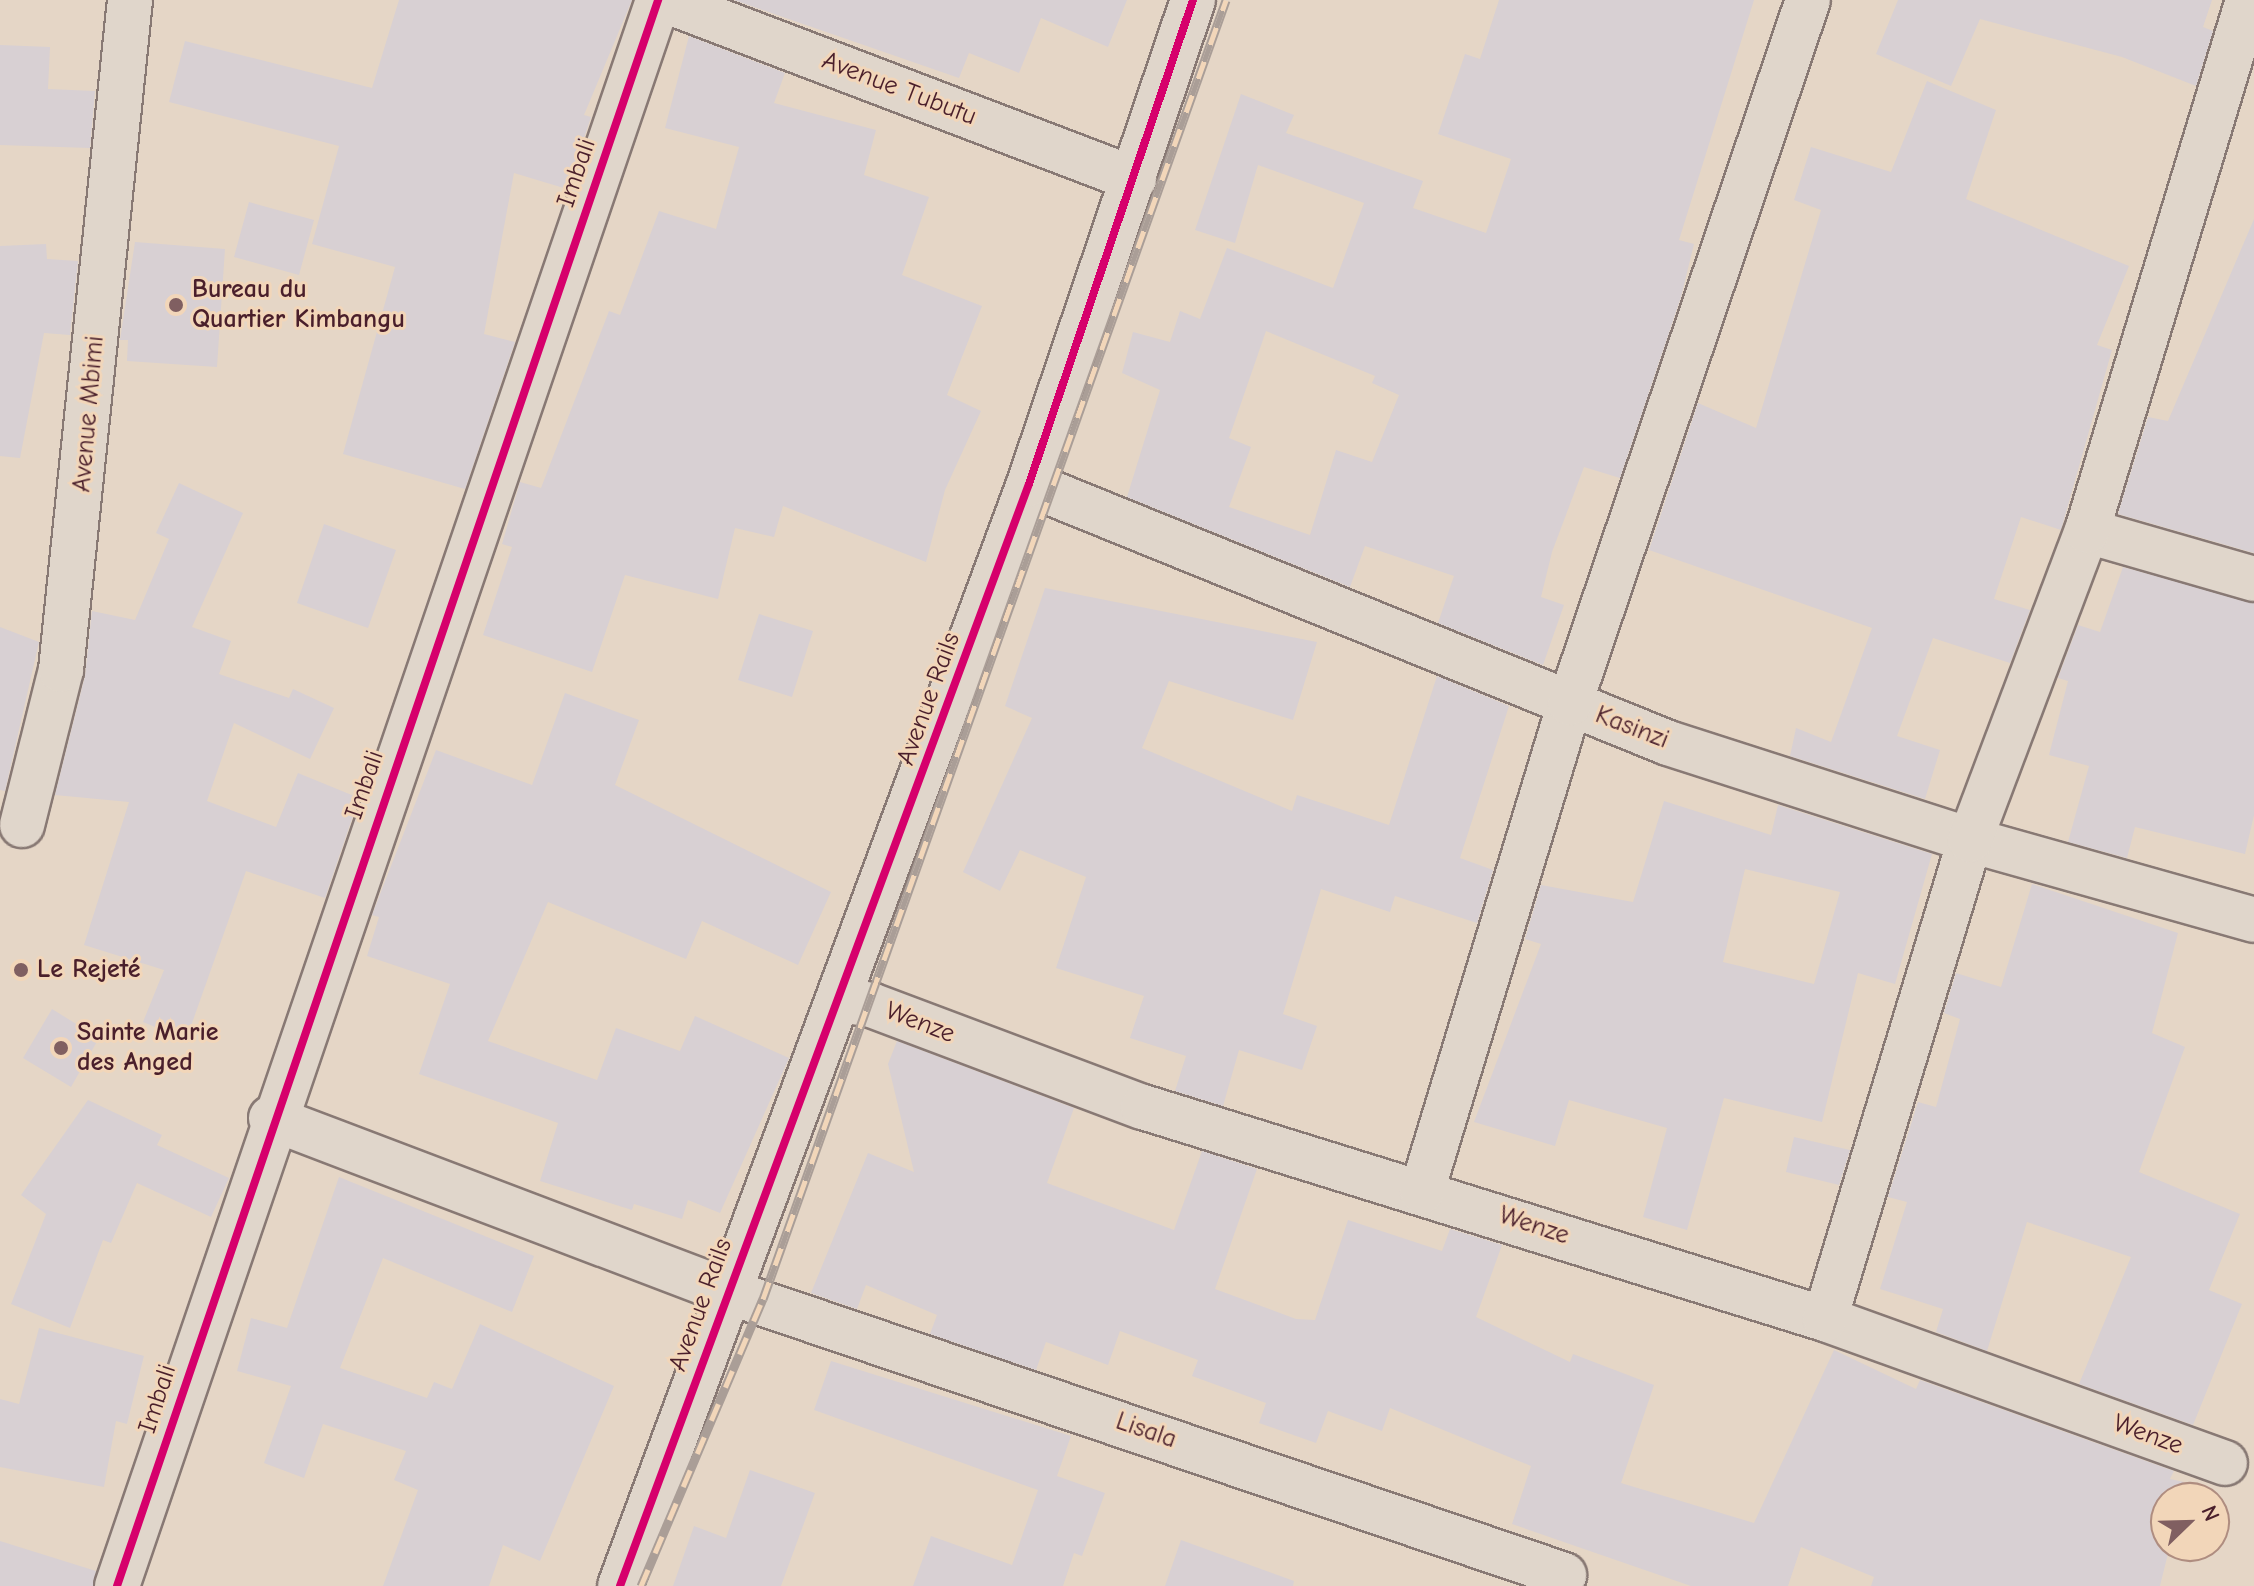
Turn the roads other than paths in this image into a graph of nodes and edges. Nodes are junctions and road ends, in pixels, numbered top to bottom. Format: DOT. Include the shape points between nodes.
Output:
graph roads {
  1 [pos="130,0"];
  2 [pos="661,0"];
  3 [pos="1193,0"];
  4 [pos="1808,0"];
  5 [pos="2248,0"];
  6 [pos="1134,179"];
  7 [pos="1029,484"];
  8 [pos="2087,531"];
  9 [pos="2254,579"];
  10 [pos="1570,703"];
  11 [pos="22,825"];
  12 [pos="1970,840"];
  13 [pos="2254,920"];
  14 [pos="841,1000"];
  15 [pos="271,1118"];
  16 [pos="1422,1191"];
  17 [pos="726,1291"];
  18 [pos="1825,1319"];
  19 [pos="2225,1463"];
  20 [pos="1564,1575"];
  21 [pos="627,1584"];
  22 [pos="117,1586"];
  1 -- 11 [label="street, Avenue Mbimi" via="61,670"];
  2 -- 6 [label="street, Avenue Tubutu"];
  2 -- 15 [label="street, Imbali"];
  3 -- 6 [label="street, Avenue Rails"];
  4 -- 10 [label="street"];
  5 -- 8 [label="street"];
  6 -- 7 [label="street, Avenue Rails"];
  7 -- 10 [label="street, Kasinzi"];
  7 -- 14 [label="street, Avenue Rails"];
  8 -- 9 [label="street"];
  8 -- 12 [label="street"];
  10 -- 12 [label="street, Kasinzi"];
  10 -- 16 [label="street"];
  12 -- 13 [label="street, Kasinzi"];
  12 -- 18 [label="street"];
  14 -- 16 [label="street, Wenze" via="871,1005 1143,1107"];
  14 -- 17 [label="street, Avenue Rails"];
  15 -- 17 [label="street, Lisala"];
  15 -- 22 [label="street, Imbali"];
  16 -- 18 [label="street, Wenze"];
  17 -- 20 [label="street, Lisala"];
  17 -- 21 [label="street, Avenue Rails"];
  18 -- 19 [label="street, Wenze"];
}
